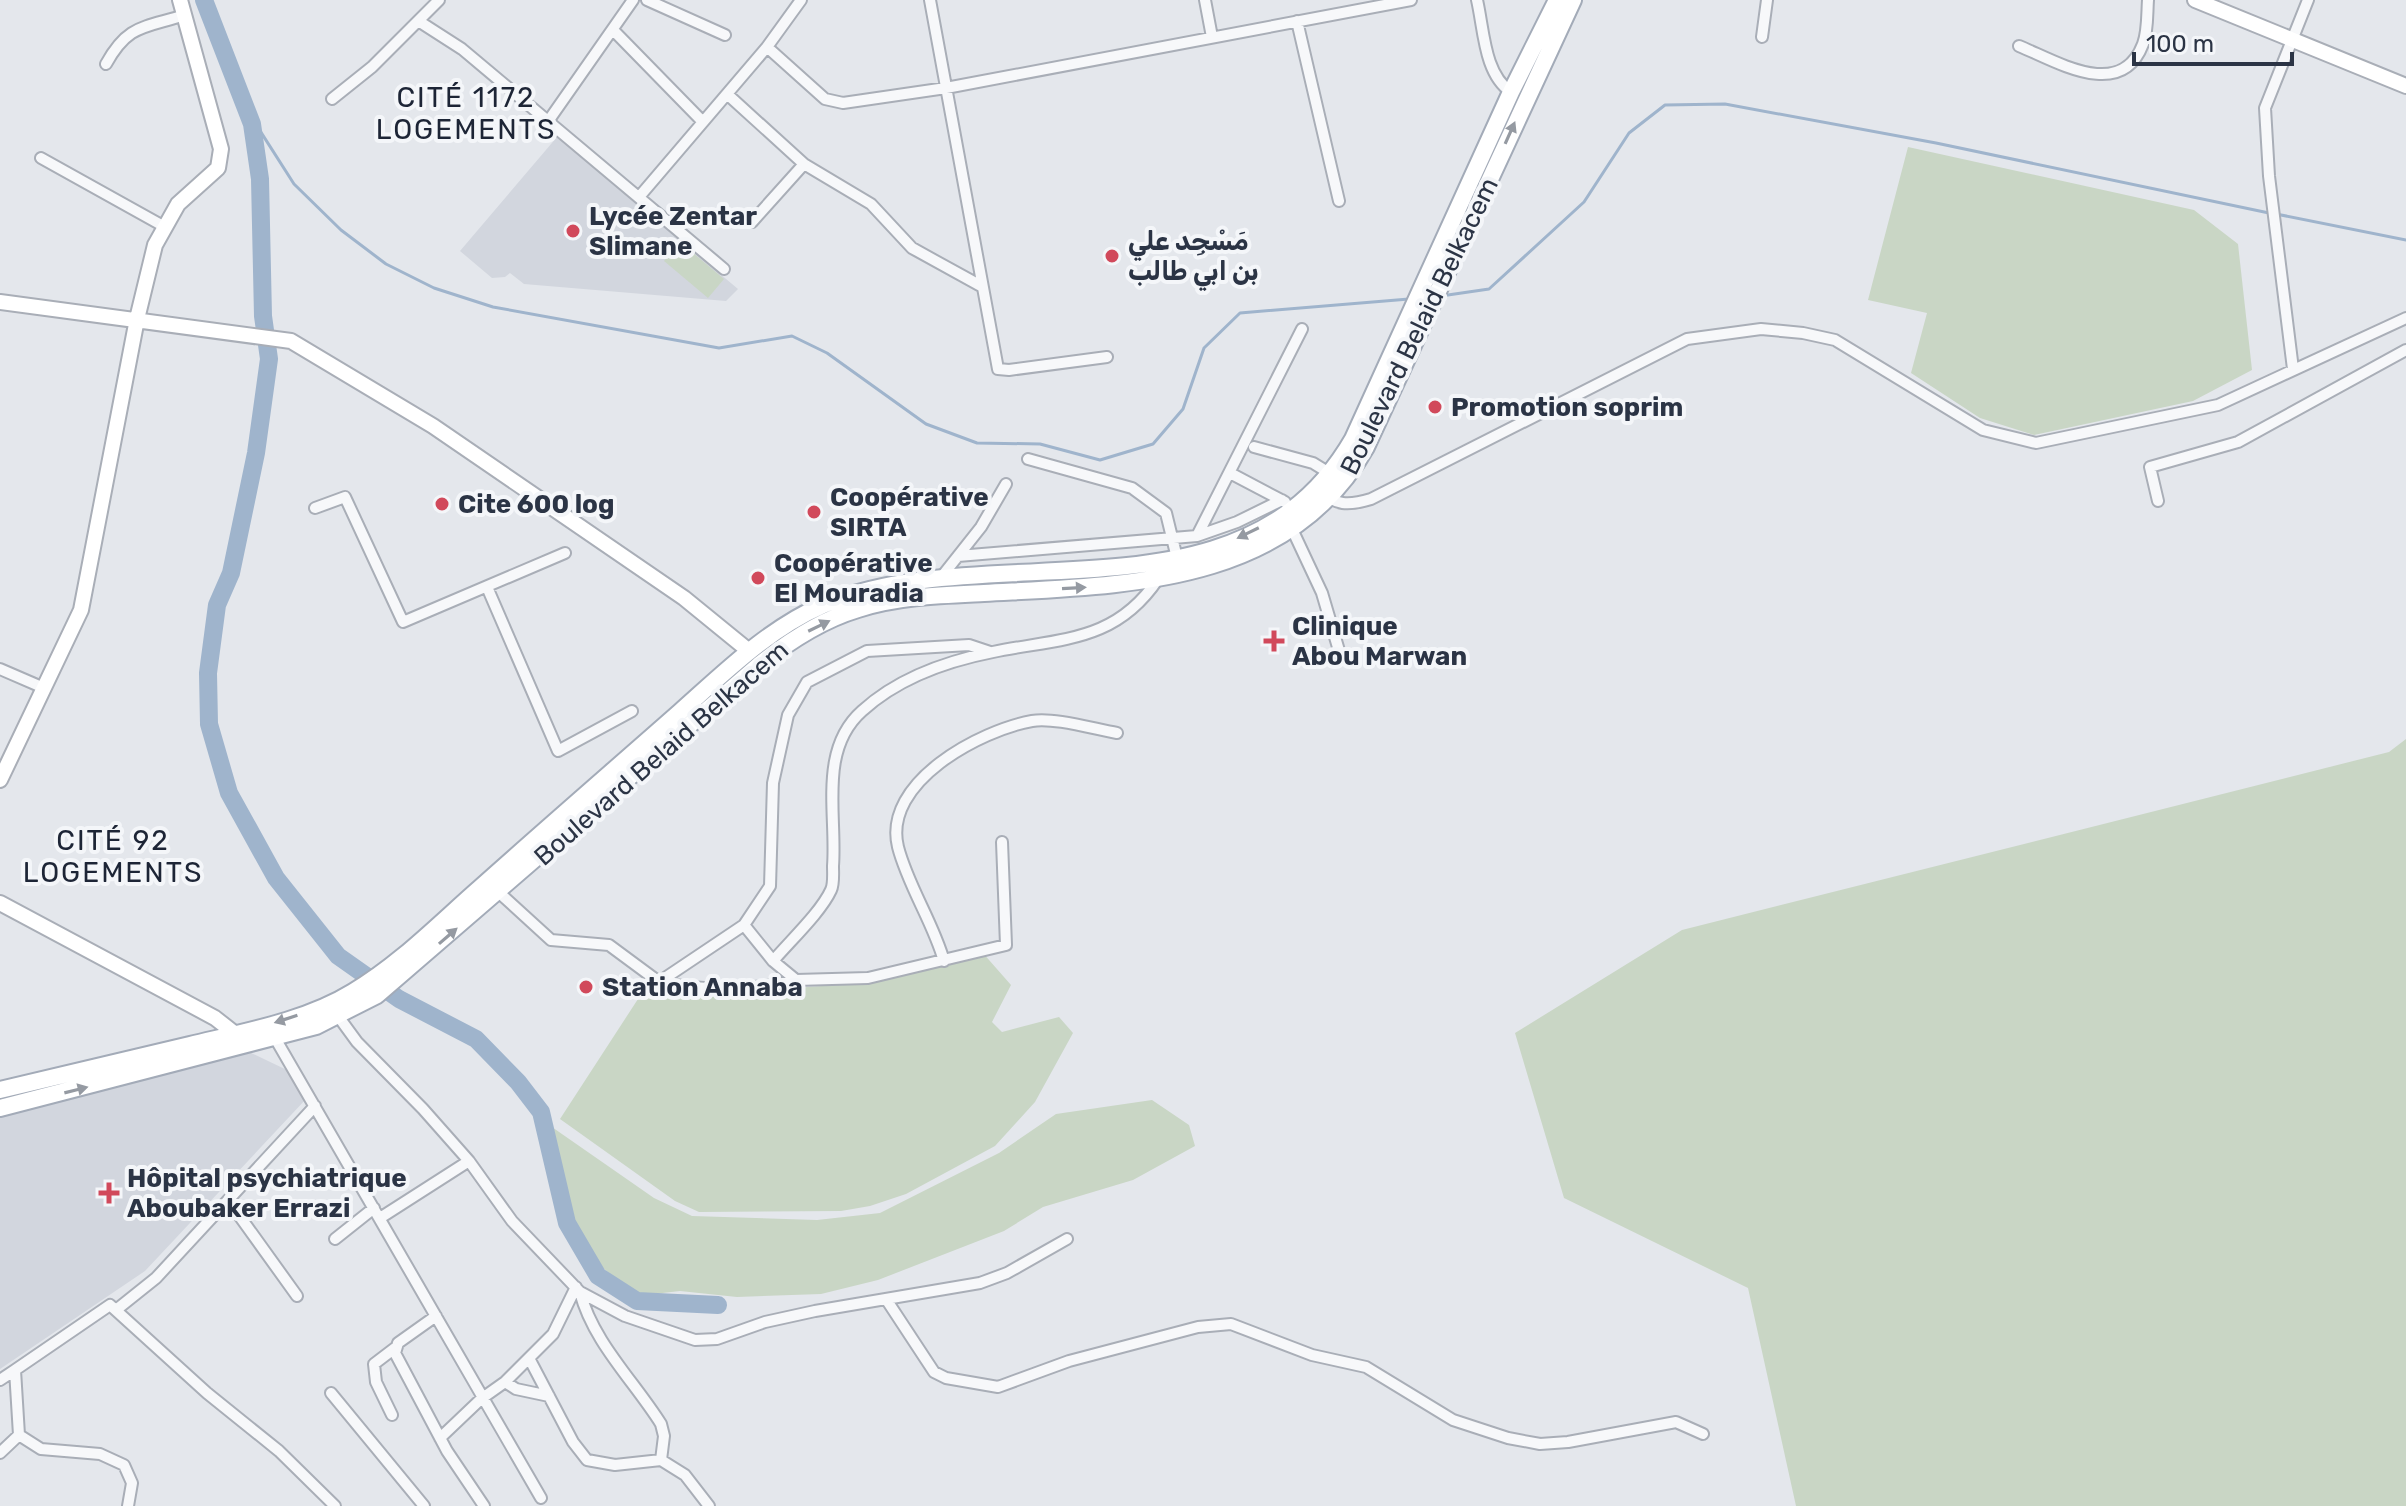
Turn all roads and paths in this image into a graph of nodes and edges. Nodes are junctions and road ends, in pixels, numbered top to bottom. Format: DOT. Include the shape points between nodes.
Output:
graph roads {
  1 [pos="180,0"];
  2 [pos="439,0"];
  3 [pos="633,0"];
  4 [pos="647,0"];
  5 [pos="801,0"];
  6 [pos="930,0"];
  7 [pos="1205,0"];
  8 [pos="1411,0"];
  9 [pos="1477,0"];
  10 [pos="1557,0"];
  11 [pos="1573,0"];
  12 [pos="1767,0"];
  13 [pos="2148,0"];
  14 [pos="2195,0"];
  15 [pos="2308,0"];
  16 [pos="185,15"];
  17 [pos="1297,21"];
  18 [pos="420,22"];
  19 [pos="614,31"];
  20 [pos="725,35"];
  21 [pos="1212,37"];
  22 [pos="1762,37"];
  23 [pos="2293,41"];
  24 [pos="2019,46"];
  25 [pos="767,47"];
  26 [pos="106,64"];
  27 [pos="2406,86"];
  28 [pos="946,88"];
  29 [pos="1511,92"];
  30 [pos="727,94"];
  31 [pos="332,99"];
  32 [pos="549,120"];
  33 [pos="703,122"];
  34 [pos="41,158"];
  35 [pos="804,164"];
  36 [pos="639,197"];
  37 [pos="1339,201"];
  38 [pos="752,222"];
  39 [pos="165,227"];
  40 [pos="724,269"];
  41 [pos="1436,280"];
  42 [pos="981,286"];
  43 [pos="0,302"];
  44 [pos="2406,318"];
  45 [pos="137,319"];
  46 [pos="1302,329"];
  47 [pos="2406,350"];
  48 [pos="1107,357"];
  49 [pos="2293,369"];
  50 [pos="1254,447"];
  51 [pos="1028,459"];
  52 [pos="1230,473"];
  53 [pos="1338,477"];
  54 [pos="1006,484"];
  55 [pos="1324,494"];
  56 [pos="2158,501"];
  57 [pos="1288,503"];
  58 [pos="315,508"];
  59 [pos="1292,529"];
  60 [pos="1174,536"];
  61 [pos="1197,536"];
  62 [pos="565,553"];
  63 [pos="958,556"];
  64 [pos="1177,558"];
  65 [pos="1158,579"];
  66 [pos="939,580"];
  67 [pos="487,587"];
  68 [pos="749,651"];
  69 [pos="990,652"];
  70 [pos="1340,654"];
  71 [pos="0,669"];
  72 [pos="44,688"];
  73 [pos="632,711"];
  74 [pos="1117,733"];
  75 [pos="0,780"];
  76 [pos="1002,842"];
  77 [pos="493,887"];
  78 [pos="0,903"];
  79 [pos="744,925"];
  80 [pos="773,961"];
  81 [pos="944,961"];
  82 [pos="796,980"];
  83 [pos="659,982"];
  84 [pos="338,1016"];
  85 [pos="275,1038"];
  86 [pos="243,1040"];
  87 [pos="0,1090"];
  88 [pos="315,1106"];
  89 [pos="0,1108"];
  90 [pos="469,1161"];
  91 [pos="228,1200"];
  92 [pos="377,1213"];
  93 [pos="335,1239"];
  94 [pos="1067,1239"];
  95 [pos="578,1289"];
  96 [pos="297,1296"];
  97 [pos="886,1299"];
  98 [pos="116,1310"];
  99 [pos="436,1316"];
  100 [pos="395,1348"];
  101 [pos="530,1360"];
  102 [pos="15,1370"];
  103 [pos="0,1380"];
  104 [pos="505,1382"];
  105 [pos="331,1393"];
  106 [pos="549,1396"];
  107 [pos="481,1399"];
  108 [pos="392,1415"];
  109 [pos="1703,1434"];
  110 [pos="19,1435"];
  111 [pos="440,1438"];
  112 [pos="0,1453"];
  113 [pos="661,1460"];
  114 [pos="541,1498"];
  115 [pos="128,1506"];
  116 [pos="335,1506"];
  117 [pos="424,1506"];
  118 [pos="484,1506"];
  119 [pos="709,1506"];
  1 -- 16 [label="street"];
  2 -- 18 [label="street"];
  3 -- 19 [label="street"];
  4 -- 20 [label="street"];
  5 -- 25 [label="street"];
  6 -- 28 [label="street"];
  7 -- 21 [label="street"];
  8 -- 17 [label="street"];
  9 -- 29 [label="street" via="1492,70"];
  10 -- 29 [label="main road, Boulevard Belaid Belkacem"];
  41 -- 11 [label="main road, Boulevard Belaid Belkacem, one-way"];
  12 -- 22 [label="street"];
  13 -- 24 [label="street" via="2144,43 2134,60 2104,77"];
  14 -- 23 [label="street"];
  15 -- 23 [label="street"];
  16 -- 26 [label="street" via="129,32"];
  16 -- 39 [label="street" via="221,149 218,168 178,204"];
  17 -- 21 [label="street"];
  17 -- 37 [label="street"];
  18 -- 31 [label="street"];
  18 -- 32 [label="street"];
  19 -- 32 [label="street"];
  19 -- 33 [label="street"];
  21 -- 28 [label="street"];
  23 -- 27 [label="street"];
  23 -- 49 [label="street" via="2265,108"];
  25 -- 28 [label="street" via="834,103"];
  25 -- 30 [label="street"];
  28 -- 42 [label="street"];
  29 -- 41 [label="main road, Boulevard Belaid Belkacem"];
  30 -- 33 [label="street"];
  30 -- 35 [label="street"];
  32 -- 36 [label="street"];
  33 -- 36 [label="street"];
  34 -- 39 [label="street"];
  35 -- 38 [label="street"];
  35 -- 42 [label="street" via="871,204 912,248"];
  36 -- 40 [label="street"];
  39 -- 45 [label="street" via="155,245"];
  41 -- 53 [label="main road, Boulevard Belaid Belkacem" via="1366,447"];
  42 -- 48 [label="street" via="998,369"];
  43 -- 45 [label="street"];
  44 -- 49 [label="street"];
  45 -- 68 [label="street" via="291,341 433,426 684,598"];
  45 -- 72 [label="street" via="81,610"];
  46 -- 52 [label="street"];
  47 -- 56 [label="street" via="2238,442 2150,467"];
  49 -- 55 [label="street" via="2218,405 2036,443 1983,430 1835,340 1761,329 1687,339 1371,499 1351,505"];
  50 -- 53 [label="street"];
  51 -- 60 [label="street" via="1132,488 1166,513"];
  52 -- 57 [label="street"];
  52 -- 61 [label="street"];
  53 -- 55 [label="main road, Boulevard Belaid Belkacem"];
  54 -- 63 [label="street"];
  55 -- 57 [label="main road, Boulevard Belaid Belkacem"];
  55 -- 59 [label="main road, Boulevard Belaid Belkacem"];
  57 -- 61 [label="street"];
  57 -- 64 [label="main road, Boulevard Belaid Belkacem, one-way" via="1238,539"];
  58 -- 67 [label="street" via="345,497 403,622"];
  59 -- 65 [label="main road, Boulevard Belaid Belkacem" via="1247,554"];
  59 -- 70 [label="street" via="1322,593"];
  60 -- 61 [label="street"];
  60 -- 63 [label="street"];
  60 -- 64 [label="street"];
  62 -- 67 [label="street"];
  63 -- 66 [label="street"];
  64 -- 66 [label="main road, Boulevard Belaid Belkacem" via="1112,569"];
  65 -- 69 [label="street" via="1144,601 1099,630 1062,643"];
  77 -- 65 [label="main road, Boulevard Belaid Belkacem, one-way" via="790,640 823,623 856,609 921,597"];
  66 -- 68 [label="main road, Boulevard Belaid Belkacem" via="848,596 781,628"];
  67 -- 73 [label="street" via="558,751"];
  68 -- 77 [label="main road, Boulevard Belaid Belkacem"];
  69 -- 79 [label="street" via="969,645 867,651 807,682 788,715 773,783 770,886"];
  69 -- 80 [label="street" via="937,667 896,687 849,723 830,782 832,889"];
  71 -- 72 [label="street"];
  72 -- 75 [label="street"];
  74 -- 81 [label="street" via="1034,720 969,742 924,777 902,807 897,845 935,928"];
  76 -- 81 [label="street" via="1006,945"];
  77 -- 83 [label="street" via="551,940 609,945"];
  84 -- 77 [label="main road, Boulevard Belaid Belkacem, one-way" via="383,991"];
  77 -- 86 [label="main road, Boulevard Belaid Belkacem, one-way" via="358,989"];
  78 -- 86 [label="street"];
  79 -- 80 [label="street"];
  79 -- 83 [label="street"];
  80 -- 82 [label="street"];
  81 -- 82 [label="street" via="868,978"];
  82 -- 83 [label="street" via="706,988"];
  84 -- 85 [label="main road, Boulevard Belaid Belkacem"];
  84 -- 90 [label="street"];
  85 -- 86 [label="main road, Boulevard Belaid Belkacem"];
  85 -- 88 [label="street"];
  86 -- 87 [label="main road, Boulevard Belaid Belkacem"];
  89 -- 86 [label="main road, Boulevard Belaid Belkacem, one-way"];
  88 -- 91 [label="street"];
  88 -- 92 [label="street"];
  90 -- 92 [label="street"];
  90 -- 95 [label="street" via="512,1221"];
  91 -- 96 [label="street"];
  91 -- 98 [label="street" via="156,1278"];
  92 -- 93 [label="street"];
  92 -- 99 [label="street"];
  94 -- 97 [label="street" via="980,1283"];
  95 -- 97 [label="street" via="625,1316 695,1340"];
  95 -- 101 [label="street" via="553,1334"];
  95 -- 113 [label="street" via="603,1342 661,1424"];
  97 -- 109 [label="street" via="934,1372 998,1387 1069,1361 1198,1327 1231,1324 1312,1355 1366,1367 1453,1420 1508,1438 1568,1442 1676,1422"];
  98 -- 102 [label="street" via="110,1305"];
  98 -- 116 [label="street"];
  99 -- 100 [label="street"];
  99 -- 107 [label="street"];
  100 -- 108 [label="street" via="374,1364"];
  100 -- 111 [label="street"];
  101 -- 104 [label="street"];
  101 -- 106 [label="street"];
  102 -- 103 [label="street"];
  102 -- 110 [label="street"];
  104 -- 106 [label="street"];
  104 -- 107 [label="street"];
  105 -- 117 [label="street"];
  106 -- 113 [label="street" via="587,1460 615,1465"];
  107 -- 111 [label="street"];
  107 -- 114 [label="street"];
  110 -- 112 [label="street"];
  110 -- 115 [label="street" via="41,1449 100,1454 124,1465 132,1483"];
  111 -- 118 [label="street"];
  113 -- 119 [label="street" via="685,1475"];
}
